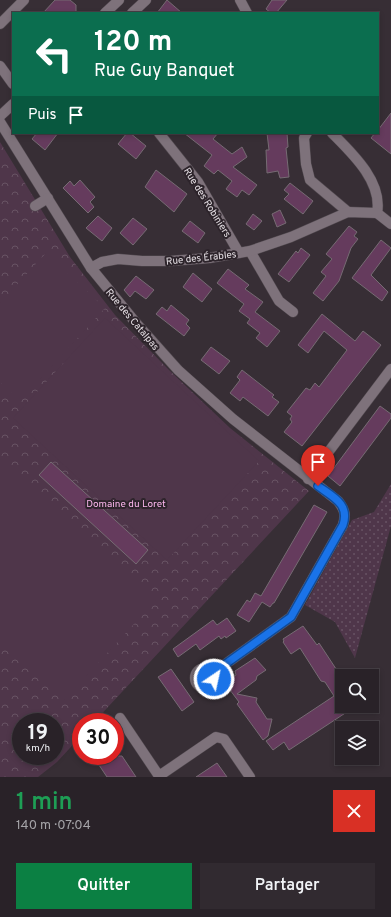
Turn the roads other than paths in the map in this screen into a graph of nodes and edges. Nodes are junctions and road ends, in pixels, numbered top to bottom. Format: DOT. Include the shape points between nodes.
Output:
graph roads {
  1 [pos="24,0"];
  2 [pos="119,0"];
  3 [pos="146,0"];
  4 [pos="240,0"];
  5 [pos="107,12"];
  6 [pos="133,12"];
  7 [pos="246,12"];
  8 [pos="0,24"];
  9 [pos="0,66"];
  10 [pos="12,83"];
  11 [pos="12,105"];
  12 [pos="0,116"];
  13 [pos="0,122"];
  14 [pos="11,132"];
  15 [pos="12,134"];
  16 [pos="160,134"];
  17 [pos="307,134"];
  18 [pos="333,134"];
  19 [pos="48,198"];
  20 [pos="35,206"];
  21 [pos="348,212"];
  22 [pos="377,213"];
  23 [pos="391,224"];
  24 [pos="250,251"];
  25 [pos="239,253"];
  26 [pos="92,268"];
  27 [pos="293,312"];
  28 [pos="391,369"];
  29 [pos="308,479"];
  30 [pos="213,673"];
  31 [pos="124,724"];
  32 [pos="250,777"];
  1 -- 8 [label="street"];
  2 -- 5 [label="street"];
  3 -- 6 [label="street"];
  4 -- 7 [label="street"];
  9 -- 10 [label="street"];
  11 -- 12 [label="street"];
  13 -- 14 [label="street, Rue des Catalpas"];
  15 -- 19 [label="street, Rue des Catalpas"];
  16 -- 25 [label="street, Rue des Robiniers" via="198,182"];
  17 -- 21 [label="street" via="304,138 310,180"];
  18 -- 22 [label="street" via="364,169 374,190 378,204"];
  19 -- 20 [label="street"];
  19 -- 26 [label="street, Rue des Catalpas"];
  21 -- 22 [label="street, Rue des Érables"];
  21 -- 24 [label="street, Rue des Érables" via="291,237"];
  22 -- 23 [label="street"];
  24 -- 25 [label="street, Rue des Érables"];
  24 -- 27 [label="street" via="279,300"];
  25 -- 26 [label="street, Rue des Érables" via="170,261 118,260 102,262"];
  26 -- 29 [label="street, Rue des Catalpas" via="178,370 233,419"];
  28 -- 29 [label="street"];
  29 -- 30 [label="street, Rue des Catalpas" via="344,508 346,517 343,525 291,617"];
  31 -- 32 [label="street" via="159,776 216,737 224,739"];
}
